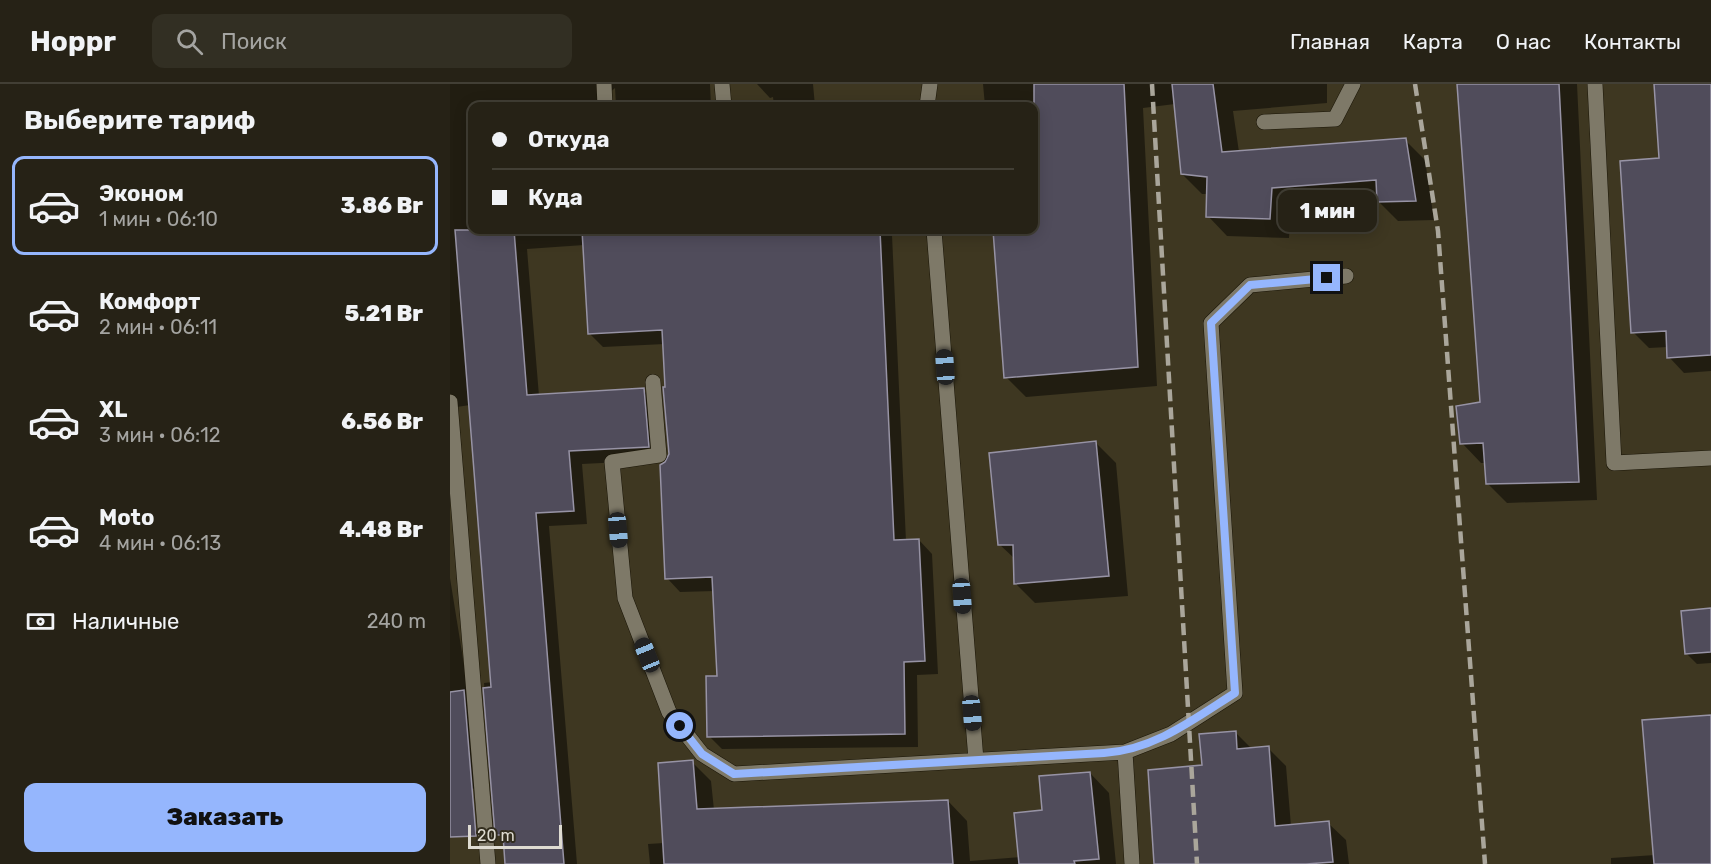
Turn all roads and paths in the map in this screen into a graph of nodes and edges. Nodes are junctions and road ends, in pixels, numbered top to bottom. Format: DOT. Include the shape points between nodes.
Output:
graph roads {
  1 [pos="604,84"];
  2 [pos="722,84"];
  3 [pos="930,84"];
  4 [pos="1353,84"];
  5 [pos="1595,84"];
  6 [pos="605,102"];
  7 [pos="724,102"];
  8 [pos="928,102"];
  9 [pos="1264,122"];
  10 [pos="934,234"];
  11 [pos="1346,276"];
  12 [pos="653,382"];
  13 [pos="450,402"];
  14 [pos="451,421"];
  15 [pos="1711,458"];
  16 [pos="1125,752"];
  17 [pos="976,760"];
  18 [pos="488,864"];
  19 [pos="1132,864"];
  1 -- 6 [label="lane"];
  2 -- 7 [label="lane"];
  3 -- 8 [label="lane"];
  4 -- 9 [label="lane" via="1335,119"];
  5 -- 15 [label="lane" via="1614,463"];
  10 -- 17 [label="lane"];
  11 -- 16 [label="lane" via="1250,285 1211,323 1235,693 1171,734"];
  12 -- 17 [label="lane" via="659,455 612,462 625,598 669,712 702,754 734,774"];
  13 -- 14 [label="lane"];
  14 -- 18 [label="lane"];
  16 -- 17 [label="lane"];
  16 -- 19 [label="lane"];
}
